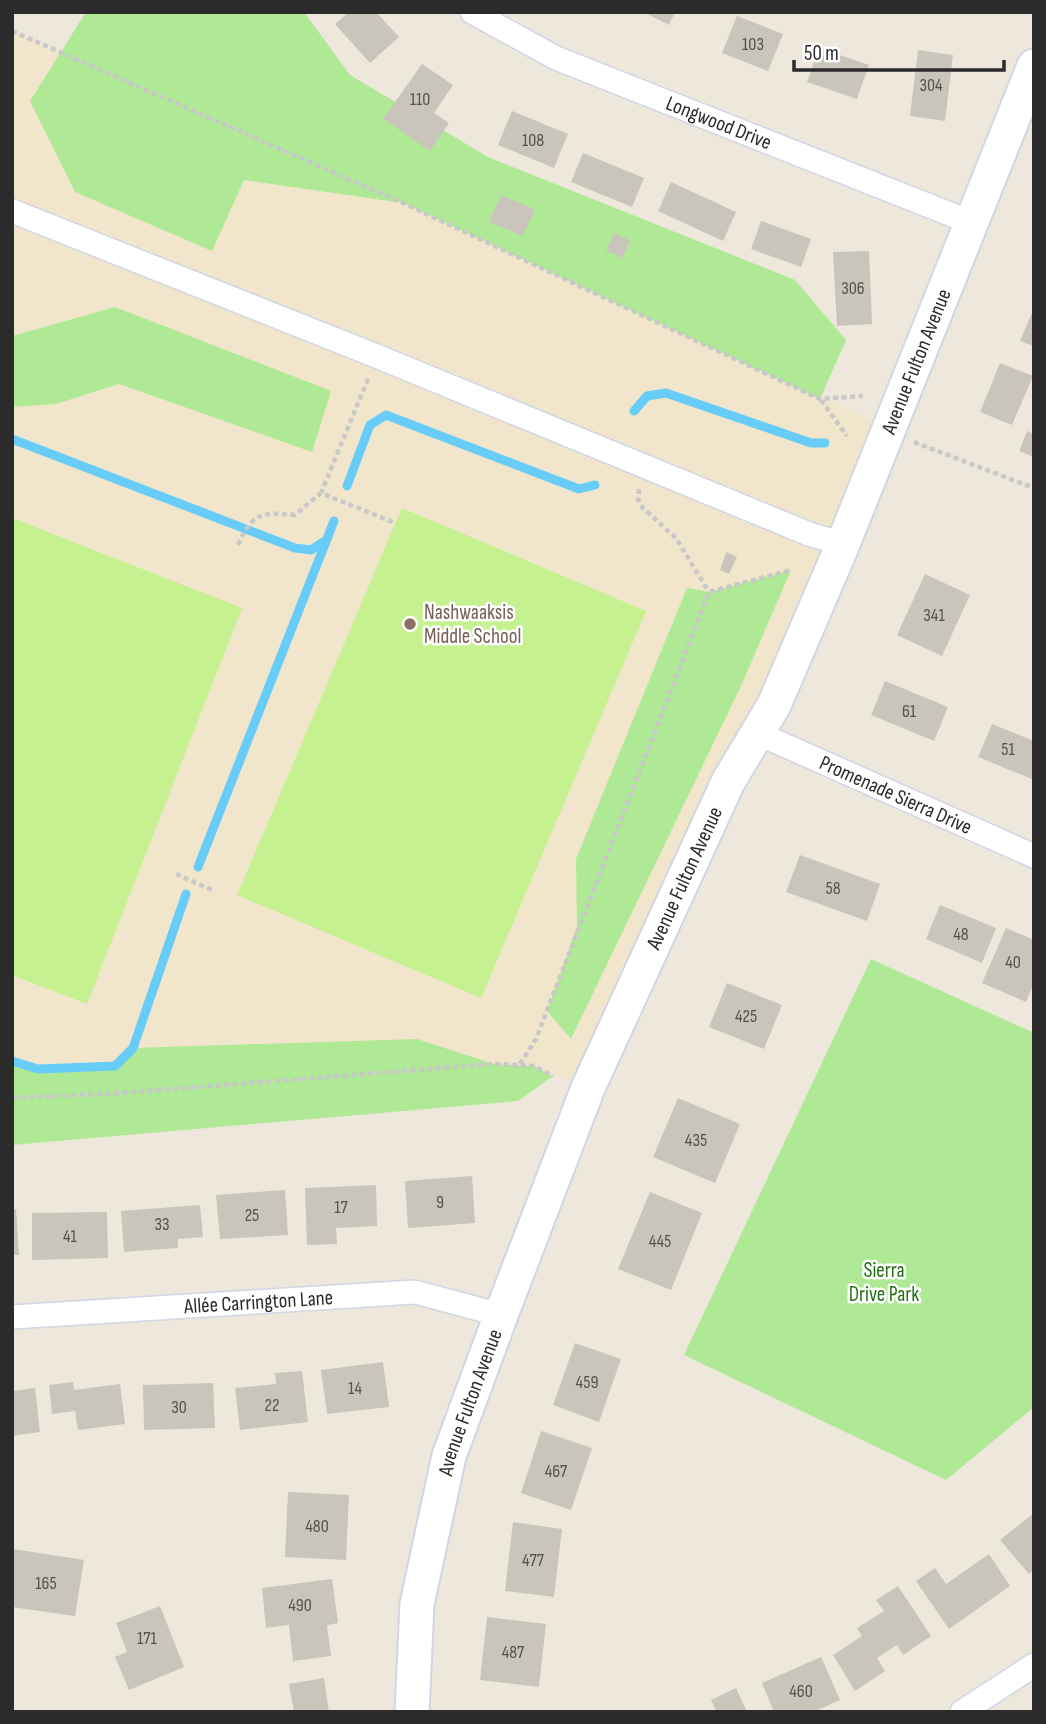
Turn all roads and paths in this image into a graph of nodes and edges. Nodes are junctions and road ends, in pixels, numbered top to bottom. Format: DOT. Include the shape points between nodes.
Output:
graph roads {
  1 [pos="472,12"];
  2 [pos="12,31"];
  3 [pos="1034,66"];
  4 [pos="12,211"];
  5 [pos="970,222"];
  6 [pos="371,371"];
  7 [pos="863,396"];
  8 [pos="820,399"];
  9 [pos="848,436"];
  10 [pos="907,440"];
  11 [pos="639,485"];
  12 [pos="1034,488"];
  13 [pos="321,493"];
  14 [pos="395,523"];
  15 [pos="239,542"];
  16 [pos="843,544"];
  17 [pos="791,570"];
  18 [pos="709,592"];
  19 [pos="757,733"];
  20 [pos="1034,856"];
  21 [pos="176,874"];
  22 [pos="212,890"];
  23 [pos="520,1064"];
  24 [pos="553,1076"];
  25 [pos="12,1098"];
  26 [pos="502,1315"];
  27 [pos="12,1317"];
  28 [pos="1034,1665"];
  29 [pos="412,1712"];
  30 [pos="962,1712"];
  1 -- 5 [label="street, Longwood Drive" via="556,58"];
  2 -- 8 [label="path" via="403,203"];
  3 -- 5 [label="street, Avenue Fulton Avenue"];
  4 -- 16 [label="street"];
  5 -- 16 [label="street, Avenue Fulton Avenue"];
  6 -- 13 [label="path"];
  7 -- 8 [label="path"];
  8 -- 9 [label="path"];
  10 -- 12 [label="path"];
  11 -- 18 [label="path" via="642,507 676,538"];
  13 -- 14 [label="path"];
  13 -- 15 [label="path" via="295,516 268,512 249,521"];
  16 -- 19 [label="street, Avenue Fulton Avenue" via="774,705"];
  17 -- 18 [label="path"];
  18 -- 23 [label="path" via="536,1039"];
  19 -- 20 [label="street, Promenade Sierra Drive"];
  19 -- 26 [label="street, Avenue Fulton Avenue" via="728,782 587,1088"];
  21 -- 22 [label="path"];
  23 -- 24 [label="path"];
  23 -- 25 [label="path"];
  26 -- 27 [label="street, Allée Carrington Lane" via="415,1292"];
  26 -- 29 [label="street, Avenue Fulton Avenue" via="449,1456 417,1604"];
  28 -- 30 [label="street"];
}
